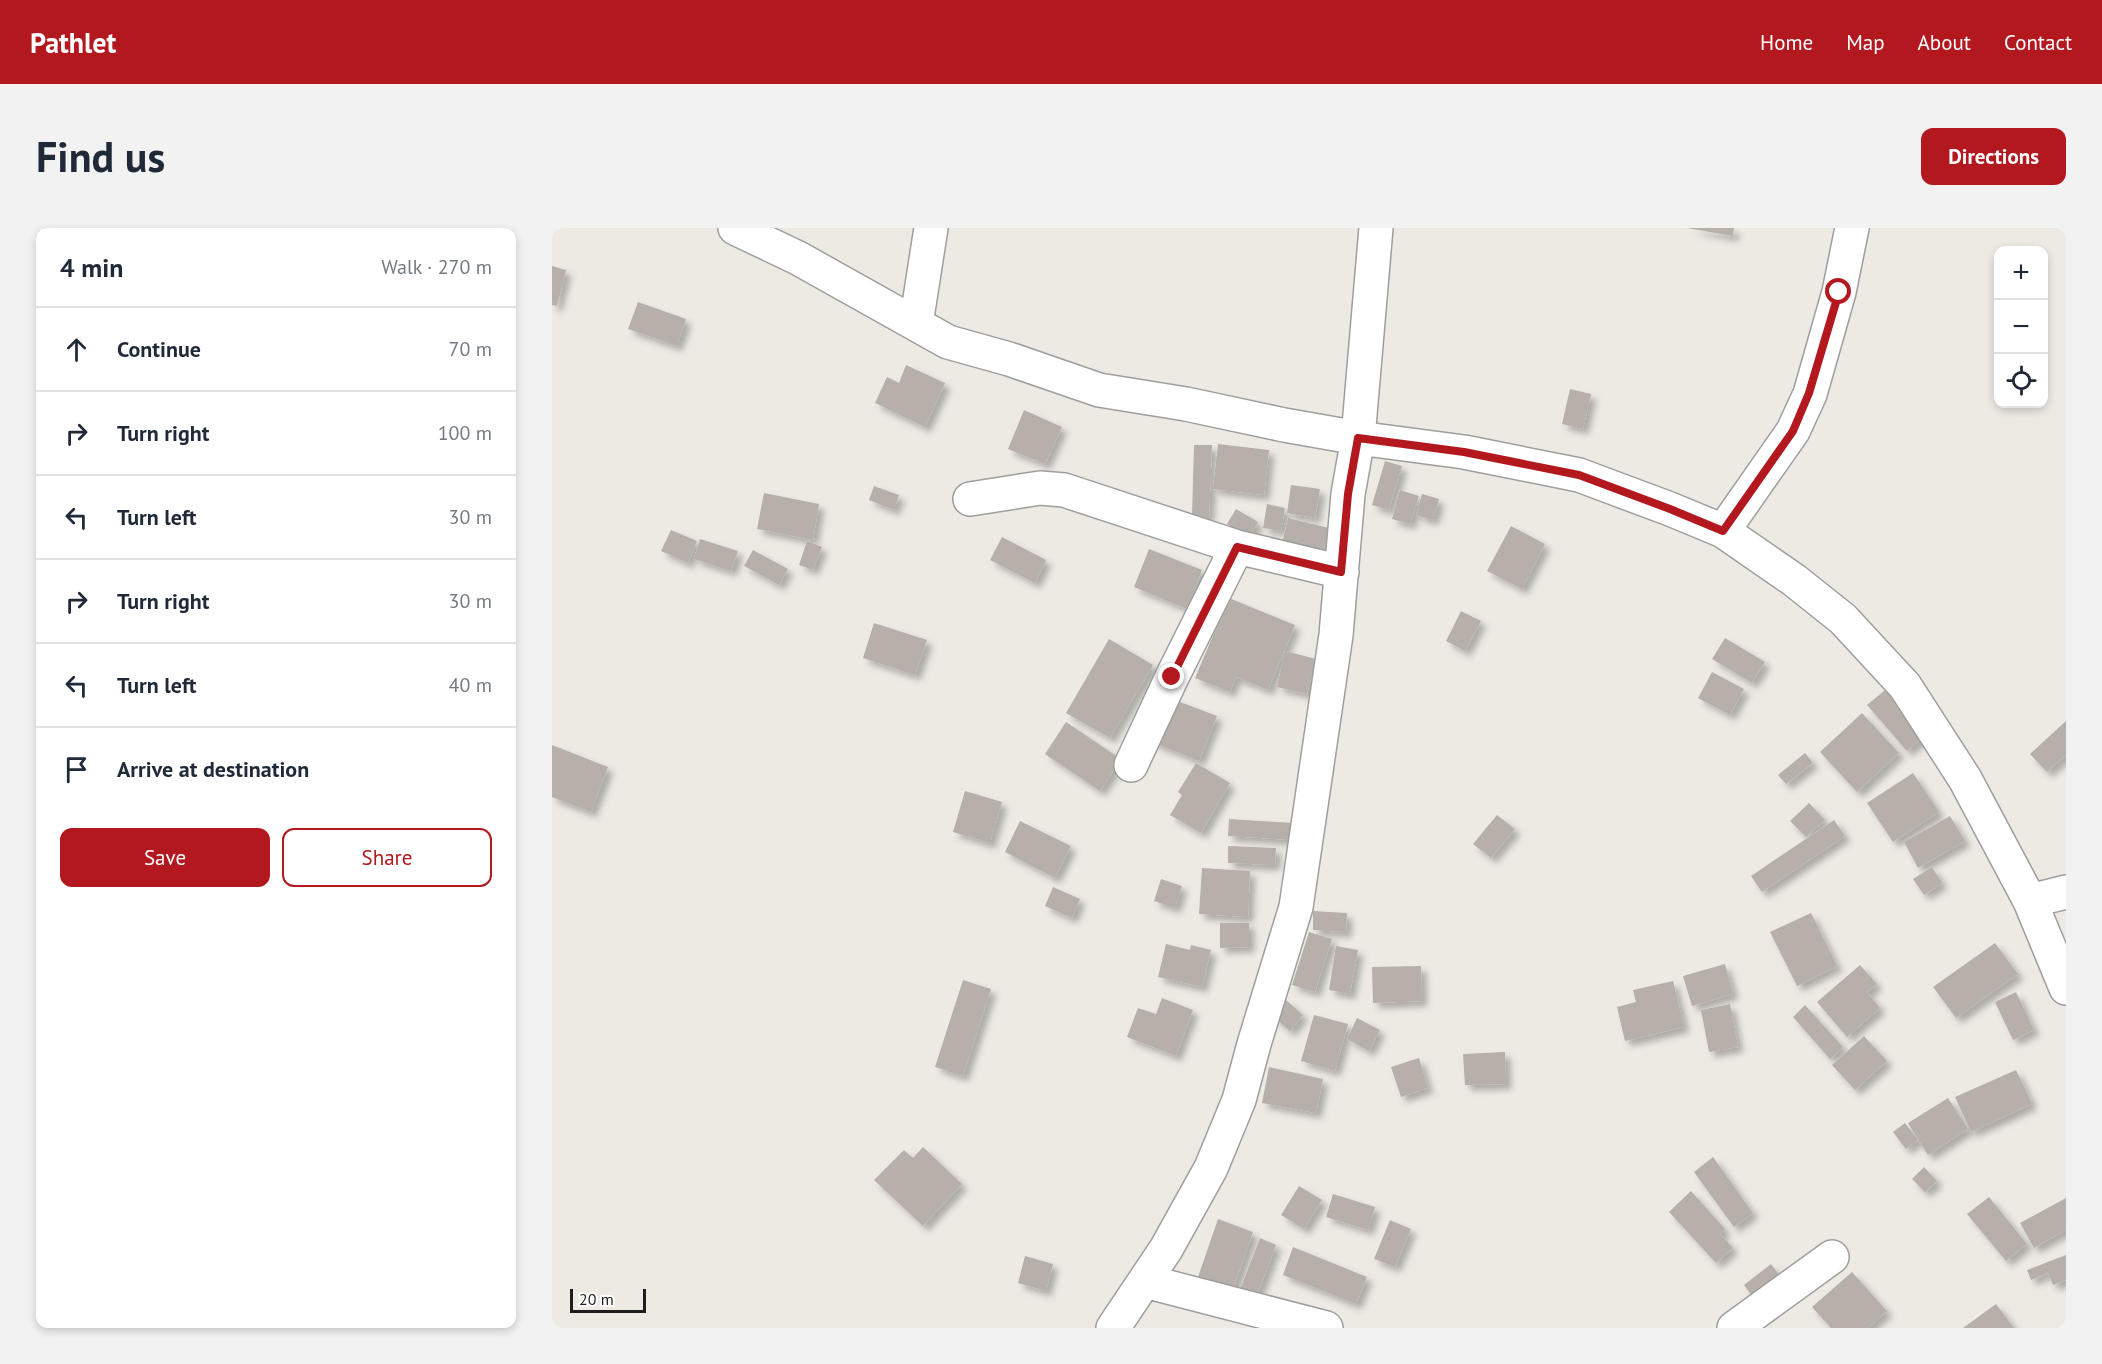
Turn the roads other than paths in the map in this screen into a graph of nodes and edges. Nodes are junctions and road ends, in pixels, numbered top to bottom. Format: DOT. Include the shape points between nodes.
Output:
graph roads {
  1 [pos="931,228"];
  2 [pos="1376,228"];
  3 [pos="1852,228"];
  4 [pos="747,231"];
  5 [pos="916,324"];
  6 [pos="1358,438"];
  7 [pos="970,499"];
  8 [pos="1723,531"];
  9 [pos="1237,547"];
  10 [pos="1341,572"];
  11 [pos="1131,765"];
  12 [pos="2066,892"];
  13 [pos="2030,901"];
  14 [pos="2066,988"];
  15 [pos="1832,1257"];
  16 [pos="1145,1281"];
  17 [pos="1113,1328"];
  18 [pos="1326,1328"];
  19 [pos="1734,1328"];
  1 -- 5 [label="street"];
  2 -- 6 [label="street"];
  3 -- 8 [label="street" via="1839,292 1809,393 1793,431"];
  4 -- 5 [label="street"];
  5 -- 6 [label="street" via="948,342 1099,390"];
  6 -- 8 [label="street" via="1464,452 1579,475"];
  6 -- 10 [label="street"];
  7 -- 9 [label="street" via="1040,488 1064,490"];
  8 -- 13 [label="street" via="1843,619 1905,686 1965,779"];
  9 -- 10 [label="street"];
  9 -- 11 [label="street"];
  10 -- 16 [label="street" via="1336,635 1296,907 1239,1100 1211,1168"];
  12 -- 13 [label="street"];
  13 -- 14 [label="street"];
  15 -- 19 [label="street"];
  16 -- 17 [label="street"];
  16 -- 18 [label="street"];
}
